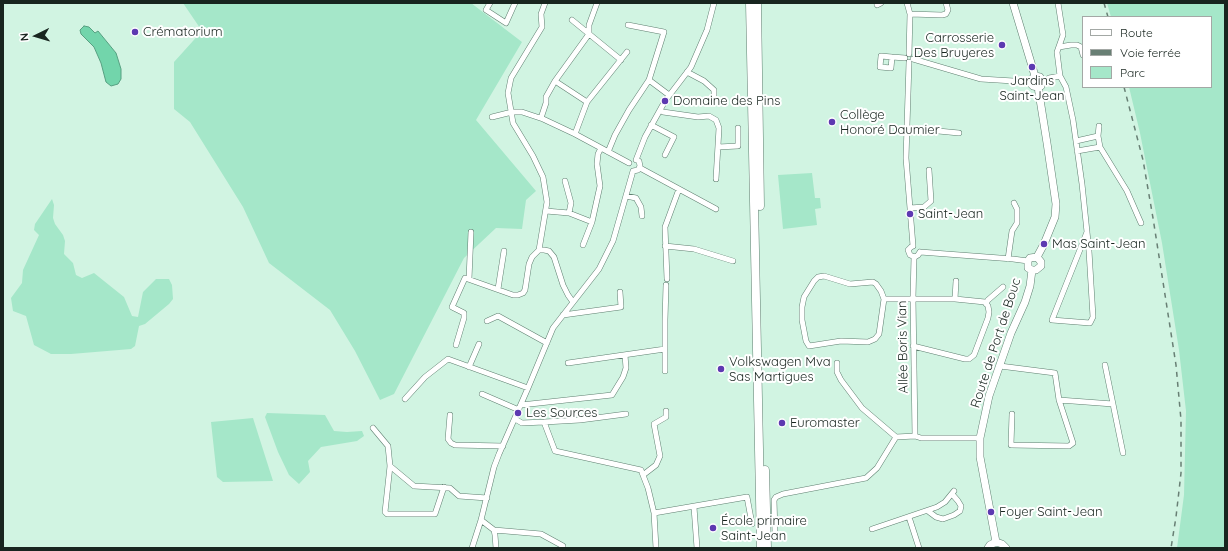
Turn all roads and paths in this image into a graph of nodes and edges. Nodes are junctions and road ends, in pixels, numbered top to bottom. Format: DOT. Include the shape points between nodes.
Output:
graph roads {
  1 [pos="490,3"];
  2 [pos="515,3"];
  3 [pos="545,3"];
  4 [pos="597,3"];
  5 [pos="714,3"];
  6 [pos="750,3"];
  7 [pos="757,3"];
  8 [pos="907,3"];
  9 [pos="946,3"];
  10 [pos="1013,3"];
  11 [pos="1058,3"];
  12 [pos="910,14"];
  13 [pos="572,20"];
  14 [pos="628,25"];
  15 [pos="589,34"];
  16 [pos="1059,47"];
  17 [pos="1082,50"];
  18 [pos="627,52"];
  19 [pos="892,57"];
  20 [pos="909,58"];
  21 [pos="621,60"];
  22 [pos="688,72"];
  23 [pos="1060,76"];
  24 [pos="649,80"];
  25 [pos="555,81"];
  26 [pos="1037,81"];
  27 [pos="669,95"];
  28 [pos="587,102"];
  29 [pos="714,102"];
  30 [pos="660,110"];
  31 [pos="512,112"];
  32 [pos="492,117"];
  33 [pos="540,118"];
  34 [pos="651,125"];
  35 [pos="1099,126"];
  36 [pos="738,128"];
  37 [pos="907,128"];
  38 [pos="959,133"];
  39 [pos="575,134"];
  40 [pos="1098,136"];
  41 [pos="1076,140"];
  42 [pos="1100,146"];
  43 [pos="718,147"];
  44 [pos="600,148"];
  45 [pos="1077,151"];
  46 [pos="608,152"];
  47 [pos="665,155"];
  48 [pos="636,160"];
  49 [pos="629,163"];
  50 [pos="640,168"];
  51 [pos="633,170"];
  52 [pos="930,170"];
  53 [pos="716,179"];
  54 [pos="565,181"];
  55 [pos="679,190"];
  56 [pos="626,196"];
  57 [pos="1014,203"];
  58 [pos="910,208"];
  59 [pos="716,209"];
  60 [pos="546,211"];
  61 [pos="569,213"];
  62 [pos="642,216"];
  63 [pos="592,222"];
  64 [pos="1141,224"];
  65 [pos="471,232"];
  66 [pos="1087,232"];
  67 [pos="583,245"];
  68 [pos="665,246"];
  69 [pos="913,246"];
  70 [pos="539,250"];
  71 [pos="504,251"];
  72 [pos="920,252"];
  73 [pos="914,257"];
  74 [pos="1037,257"];
  75 [pos="1008,259"];
  76 [pos="733,261"];
  77 [pos="1028,261"];
  78 [pos="1032,270"];
  79 [pos="467,278"];
  80 [pos="956,281"];
  81 [pos="1003,287"];
  82 [pos="498,289"];
  83 [pos="620,292"];
  84 [pos="913,298"];
  85 [pos="884,299"];
  86 [pos="955,299"];
  87 [pos="573,302"];
  88 [pos="986,304"];
  89 [pos="563,315"];
  90 [pos="487,320"];
  91 [pos="547,342"];
  92 [pos="479,344"];
  93 [pos="456,346"];
  94 [pos="913,346"];
  95 [pos="665,349"];
  96 [pos="625,355"];
  97 [pos="568,363"];
  98 [pos="837,363"];
  99 [pos="1105,365"];
  100 [pos="1000,366"];
  101 [pos="469,367"];
  102 [pos="665,371"];
  103 [pos="528,388"];
  104 [pos="482,394"];
  105 [pos="405,399"];
  106 [pos="1059,400"];
  107 [pos="1113,404"];
  108 [pos="520,407"];
  109 [pos="666,412"];
  110 [pos="626,414"];
  111 [pos="1012,414"];
  112 [pos="450,416"];
  113 [pos="515,419"];
  114 [pos="544,422"];
  115 [pos="373,428"];
  116 [pos="915,436"];
  117 [pos="896,437"];
  118 [pos="980,438"];
  119 [pos="503,446"];
  120 [pos="1124,453"];
  121 [pos="390,466"];
  122 [pos="643,475"];
  123 [pos="444,487"];
  124 [pos="487,498"];
  125 [pos="694,507"];
  126 [pos="928,510"];
  127 [pos="654,513"];
  128 [pos="909,517"];
  129 [pos="481,520"];
  130 [pos="752,524"];
  131 [pos="872,529"];
  132 [pos="494,530"];
  133 [pos="775,533"];
  134 [pos="996,542"];
  135 [pos="472,548"];
  136 [pos="496,548"];
  137 [pos="563,548"];
  138 [pos="656,548"];
  139 [pos="697,548"];
  140 [pos="761,548"];
  141 [pos="767,548"];
  142 [pos="919,548"];
  143 [pos="988,548"];
  144 [pos="1006,548"];
  1 -- 2 [label="street" via="486,10 506,24"];
  3 -- 31 [label="street" via="541,14 542,27 511,78 508,93"];
  4 -- 15 [label="street" via="589,25"];
  5 -- 22 [label="street" via="707,30"];
  6 -- 140 [label="highway"];
  7 -- 141 [label="highway"];
  8 -- 12 [label="street"];
  9 -- 12 [label="street" via="946,14"];
  10 -- 26 [label="main road"];
  11 -- 16 [label="street" via="1063,35"];
  12 -- 20 [label="street"];
  13 -- 15 [label="street"];
  14 -- 24 [label="street" via="664,32"];
  15 -- 21 [label="street"];
  15 -- 25 [label="street"];
  16 -- 17 [label="street" via="1077,45"];
  16 -- 23 [label="street" via="1057,52"];
  18 -- 21 [label="street"];
  19 -- 20 [label="street"];
  20 -- 26 [label="street" via="981,79"];
  20 -- 37 [label="street"];
  21 -- 28 [label="street"];
  22 -- 27 [label="street"];
  22 -- 29 [label="street" via="704,80 714,90"];
  23 -- 26 [label="street"];
  23 -- 41 [label="street" via="1066,87"];
  24 -- 27 [label="street"];
  24 -- 46 [label="street" via="629,110"];
  25 -- 28 [label="street"];
  25 -- 33 [label="street" via="546,97"];
  26 -- 74 [label="main road" via="1056,204 1055,217"];
  27 -- 30 [label="street"];
  28 -- 39 [label="street"];
  30 -- 34 [label="street"];
  30 -- 43 [label="street" via="694,117 709,116 716,120 719,128"];
  31 -- 32 [label="street"];
  31 -- 33 [label="street" via="522,112"];
  31 -- 60 [label="street" via="513,123 534,156 543,177"];
  33 -- 39 [label="street"];
  34 -- 47 [label="street" via="674,137"];
  34 -- 48 [label="street"];
  35 -- 40 [label="street"];
  36 -- 43 [label="street" via="738,146"];
  37 -- 38 [label="street"];
  37 -- 58 [label="street" via="906,158"];
  39 -- 44 [label="street"];
  40 -- 41 [label="street"];
  40 -- 42 [label="street"];
  41 -- 45 [label="street"];
  42 -- 45 [label="street"];
  42 -- 64 [label="street" via="1128,191"];
  43 -- 53 [label="street"];
  44 -- 46 [label="street"];
  44 -- 63 [label="street" via="597,164 600,186"];
  45 -- 66 [label="street"];
  46 -- 49 [label="street"];
  48 -- 49 [label="street"];
  48 -- 50 [label="street" via="640,163"];
  49 -- 51 [label="street"];
  50 -- 51 [label="street"];
  50 -- 55 [label="street"];
  51 -- 56 [label="street"];
  52 -- 58 [label="street" via="931,201 924,207"];
  54 -- 61 [label="street" via="571,202"];
  55 -- 59 [label="street"];
  55 -- 68 [label="street" via="665,227"];
  56 -- 62 [label="street" via="636,198"];
  56 -- 87 [label="street" via="613,241 599,269"];
  57 -- 75 [label="street" via="1017,209 1017,223 1012,231"];
  58 -- 69 [label="street"];
  60 -- 61 [label="street"];
  60 -- 70 [label="street"];
  61 -- 63 [label="street"];
  63 -- 67 [label="street"];
  65 -- 79 [label="street"];
  66 -- 66 [label="street" via="1093,318 1090,323 1052,320"];
  68 -- 76 [label="street" via="694,249"];
  68 -- 95 [label="street"];
  69 -- 72 [label="street"];
  69 -- 73 [label="street" via="908,252"];
  70 -- 82 [label="street" via="528,264 523,293 518,296"];
  70 -- 87 [label="street" via="550,251 554,257 563,285"];
  71 -- 82 [label="street"];
  72 -- 73 [label="street"];
  72 -- 75 [label="street"];
  73 -- 84 [label="street, Allée Boris Vian"];
  74 -- 77 [label="main road"];
  74 -- 78 [label="main road" via="1041,266"];
  75 -- 77 [label="street"];
  77 -- 78 [label="main road" via="1028,268"];
  78 -- 100 [label="main road, Route de Port de Bouc" via="1030,286"];
  79 -- 82 [label="street"];
  79 -- 93 [label="street" via="452,307 464,313"];
  80 -- 86 [label="street"];
  81 -- 88 [label="street"];
  83 -- 89 [label="street" via="620,307"];
  84 -- 85 [label="street"];
  84 -- 86 [label="street"];
  84 -- 94 [label="street, Allée Boris Vian"];
  85 -- 85 [label="street" via="879,334 875,340 840,341 809,346 806,341 802,307 804,298 818,277 824,276 846,283 873,282"];
  86 -- 88 [label="street"];
  87 -- 89 [label="street"];
  88 -- 94 [label="street" via="988,318 974,355 969,359"];
  89 -- 91 [label="street"];
  90 -- 91 [label="street" via="498,316"];
  91 -- 103 [label="street"];
  92 -- 101 [label="street"];
  94 -- 116 [label="street, Allée Boris Vian"];
  95 -- 96 [label="street"];
  95 -- 102 [label="street"];
  96 -- 97 [label="street"];
  96 -- 108 [label="street" via="626,368 612,395"];
  98 -- 117 [label="street" via="836,372 862,408"];
  99 -- 107 [label="street"];
  100 -- 106 [label="street" via="1055,373"];
  100 -- 118 [label="main road, Route de Port de Bouc" via="989,396"];
  101 -- 103 [label="street"];
  101 -- 105 [label="street" via="448,359 425,377"];
  103 -- 108 [label="street"];
  104 -- 108 [label="street"];
  106 -- 107 [label="street"];
  106 -- 111 [label="street" via="1073,443 1069,446 1011,445"];
  107 -- 120 [label="street"];
  108 -- 113 [label="street"];
  109 -- 122 [label="street" via="666,417 654,424 660,456 656,465"];
  110 -- 114 [label="street"];
  112 -- 119 [label="street" via="448,439 451,444"];
  113 -- 114 [label="street" via="522,423"];
  113 -- 119 [label="street"];
  114 -- 122 [label="street" via="555,451 641,470"];
  115 -- 121 [label="street" via="388,446"];
  116 -- 117 [label="street"];
  116 -- 118 [label="street"];
  117 -- 133 [label="street" via="877,468 866,478 776,497"];
  118 -- 134 [label="main road, Route de Port de Bouc" via="980,457"];
  119 -- 124 [label="street" via="494,467"];
  121 -- 123 [label="street" via="414,486"];
  121 -- 123 [label="street" via="385,512 387,514 435,514"];
  122 -- 127 [label="street"];
  123 -- 124 [label="street" via="450,488 459,496"];
  124 -- 129 [label="street"];
  125 -- 127 [label="street"];
  125 -- 130 [label="street" via="747,497"];
  125 -- 139 [label="street"];
  126 -- 126 [label="street" via="936,517 943,518 954,515 960,511 961,506 953,493 945,502"];
  126 -- 128 [label="street"];
  127 -- 138 [label="street"];
  128 -- 131 [label="street"];
  128 -- 142 [label="street"];
  129 -- 132 [label="street"];
  129 -- 135 [label="street"];
  132 -- 136 [label="street"];
  132 -- 137 [label="street" via="541,534"];
  134 -- 143 [label="main road"];
  134 -- 144 [label="main road"];
}
